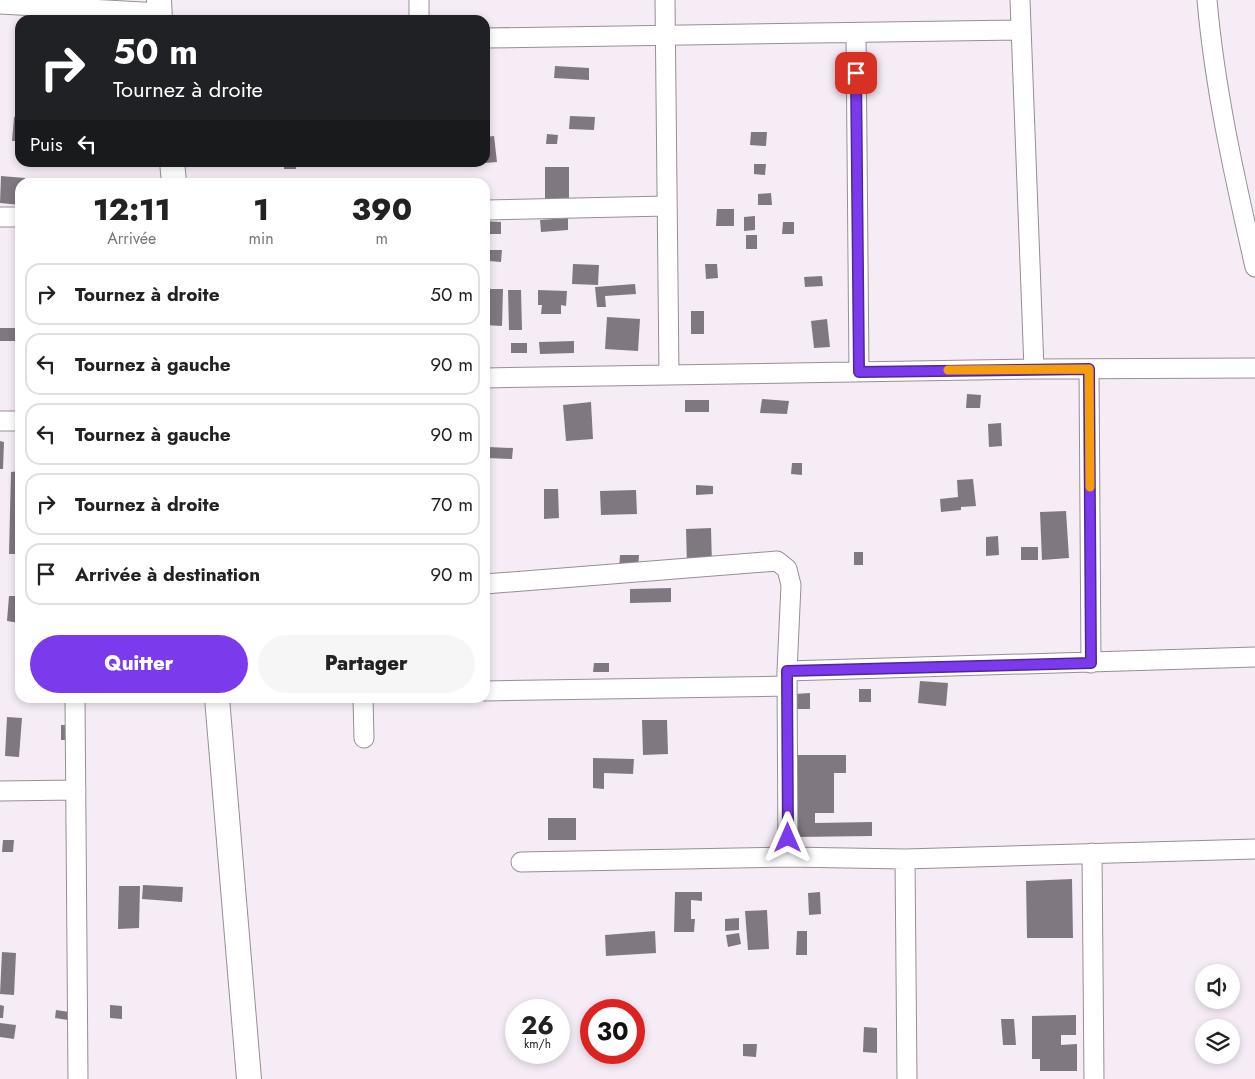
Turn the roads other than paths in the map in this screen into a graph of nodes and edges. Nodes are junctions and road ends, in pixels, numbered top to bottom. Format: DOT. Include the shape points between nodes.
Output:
graph roads {
  1 [pos="419,0"];
  2 [pos="665,0"];
  3 [pos="1020,0"];
  4 [pos="1207,0"];
  5 [pos="0,4"];
  6 [pos="160,11"];
  7 [pos="419,15"];
  8 [pos="1020,30"];
  9 [pos="856,33"];
  10 [pos="666,36"];
  11 [pos="490,38"];
  12 [pos="667,206"];
  13 [pos="490,210"];
  14 [pos="15,216"];
  15 [pos="0,217"];
  16 [pos="1255,267"];
  17 [pos="1255,368"];
  18 [pos="1034,369"];
  19 [pos="1089,369"];
  20 [pos="859,372"];
  21 [pos="669,375"];
  22 [pos="490,378"];
  23 [pos="15,421"];
  24 [pos="0,422"];
  25 [pos="490,584"];
  26 [pos="1255,657"];
  27 [pos="1091,663"];
  28 [pos="787,678"];
  29 [pos="490,691"];
  30 [pos="75,703"];
  31 [pos="217,703"];
  32 [pos="363,703"];
  33 [pos="364,738"];
  34 [pos="76,790"];
  35 [pos="0,791"];
  36 [pos="1255,849"];
  37 [pos="1092,853"];
  38 [pos="788,857"];
  39 [pos="905,859"];
  40 [pos="522,862"];
  41 [pos="78,1079"];
  42 [pos="249,1079"];
  43 [pos="907,1079"];
  44 [pos="1094,1079"];
  1 -- 7 [label="street"];
  2 -- 10 [label="street"];
  3 -- 8 [label="street"];
  4 -- 16 [label="street" via="1225,134"];
  5 -- 6 [label="street"];
  8 -- 9 [label="street"];
  8 -- 18 [label="street"];
  9 -- 10 [label="street"];
  9 -- 20 [label="street"];
  10 -- 11 [label="street"];
  10 -- 12 [label="street"];
  12 -- 13 [label="street"];
  12 -- 21 [label="street"];
  14 -- 15 [label="street"];
  17 -- 19 [label="street"];
  18 -- 19 [label="street"];
  18 -- 20 [label="street"];
  19 -- 27 [label="street"];
  20 -- 21 [label="street"];
  21 -- 22 [label="street"];
  23 -- 24 [label="street"];
  25 -- 28 [label="street" via="776,561 787,569 792,585"];
  26 -- 27 [label="street"];
  27 -- 28 [label="street"];
  28 -- 29 [label="street"];
  28 -- 38 [label="street"];
  30 -- 34 [label="street"];
  31 -- 42 [label="street"];
  32 -- 33 [label="street"];
  34 -- 35 [label="street"];
  34 -- 41 [label="street"];
  36 -- 37 [label="street"];
  37 -- 39 [label="street"];
  37 -- 44 [label="street"];
  38 -- 39 [label="street"];
  38 -- 40 [label="street"];
  39 -- 43 [label="street"];
}
